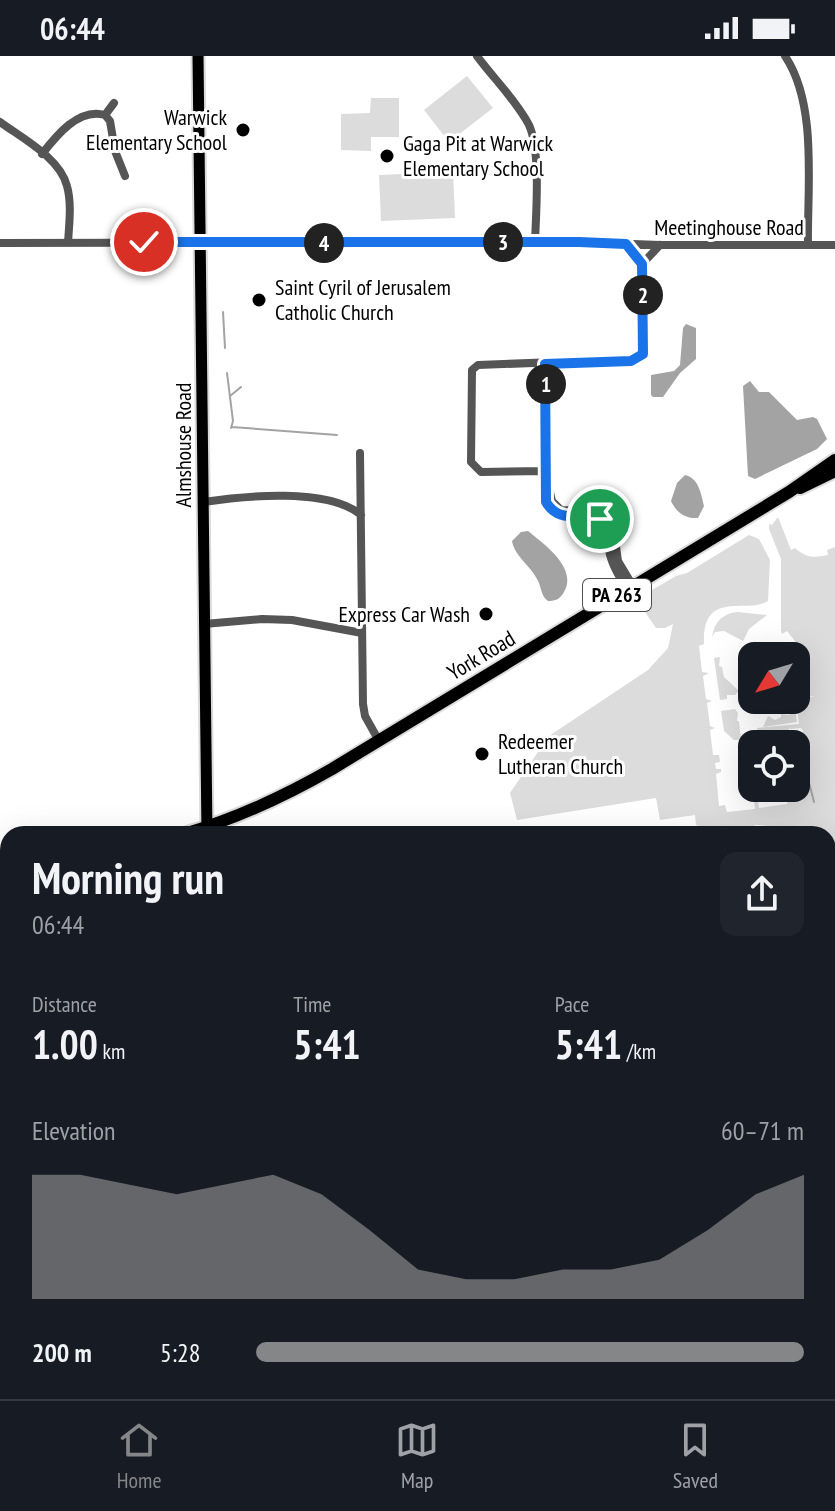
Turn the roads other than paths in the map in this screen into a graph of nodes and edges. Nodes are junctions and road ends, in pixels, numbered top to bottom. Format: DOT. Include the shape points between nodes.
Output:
graph roads {
  1 [pos="198,56"];
  2 [pos="477,56"];
  3 [pos="785,56"];
  4 [pos="114,103"];
  5 [pos="105,115"];
  6 [pos="0,122"];
  7 [pos="42,154"];
  8 [pos="125,176"];
  9 [pos="201,242"];
  10 [pos="535,242"];
  11 [pos="0,243"];
  12 [pos="68,243"];
  13 [pos="626,244"];
  14 [pos="660,245"];
  15 [pos="808,245"];
  16 [pos="835,245"];
  17 [pos="642,264"];
  18 [pos="545,364"];
  19 [pos="360,453"];
  20 [pos="835,460"];
  21 [pos="835,471"];
  22 [pos="546,476"];
  23 [pos="789,492"];
  24 [pos="203,502"];
  25 [pos="361,515"];
  26 [pos="630,588"];
  27 [pos="204,624"];
  28 [pos="362,633"];
  29 [pos="379,741"];
  30 [pos="207,826"];
  31 [pos="217,826"];
  1 -- 9 [label="main road, Almshouse Road"];
  2 -- 10 [label="street" via="530,129 535,151"];
  3 -- 15 [label="street" via="803,95"];
  4 -- 5 [label="street"];
  5 -- 7 [label="street" via="73,122"];
  5 -- 8 [label="street"];
  6 -- 7 [label="street"];
  7 -- 12 [label="street" via="66,183"];
  9 -- 10 [label="street, Meetinghouse Road"];
  9 -- 12 [label="street, Meetinghouse Road"];
  9 -- 24 [label="main road, Almshouse Road"];
  10 -- 13 [label="street, Meetinghouse Road"];
  11 -- 12 [label="street, Meetinghouse Road"];
  13 -- 14 [label="street, Meetinghouse Road"];
  13 -- 17 [label="street"];
  14 -- 15 [label="street, Meetinghouse Road"];
  14 -- 17 [label="street"];
  15 -- 16 [label="street, Meetinghouse Road"];
  17 -- 18 [label="street" via="643,354 631,361"];
  18 -- 22 [label="street"];
  18 -- 22 [label="street" via="475,367 471,462 481,472"];
  19 -- 25 [label="street"];
  20 -- 23 [label="highway, York Road / PA 263"];
  21 -- 23 [label="highway, York Road / PA 263"];
  22 -- 26 [label="street" via="544,497 555,513 596,518 606,526 612,561"];
  23 -- 26 [label="highway, York Road / PA 263"];
  24 -- 25 [label="street" via="286,496 341,504"];
  24 -- 27 [label="main road, Almshouse Road"];
  25 -- 28 [label="street"];
  26 -- 29 [label="highway, York Road / PA 263"];
  27 -- 28 [label="street" via="277,619"];
  27 -- 30 [label="main road, Almshouse Road"];
  28 -- 29 [label="street" via="364,713"];
  29 -- 31 [label="highway, York Road / PA 263"];
}
